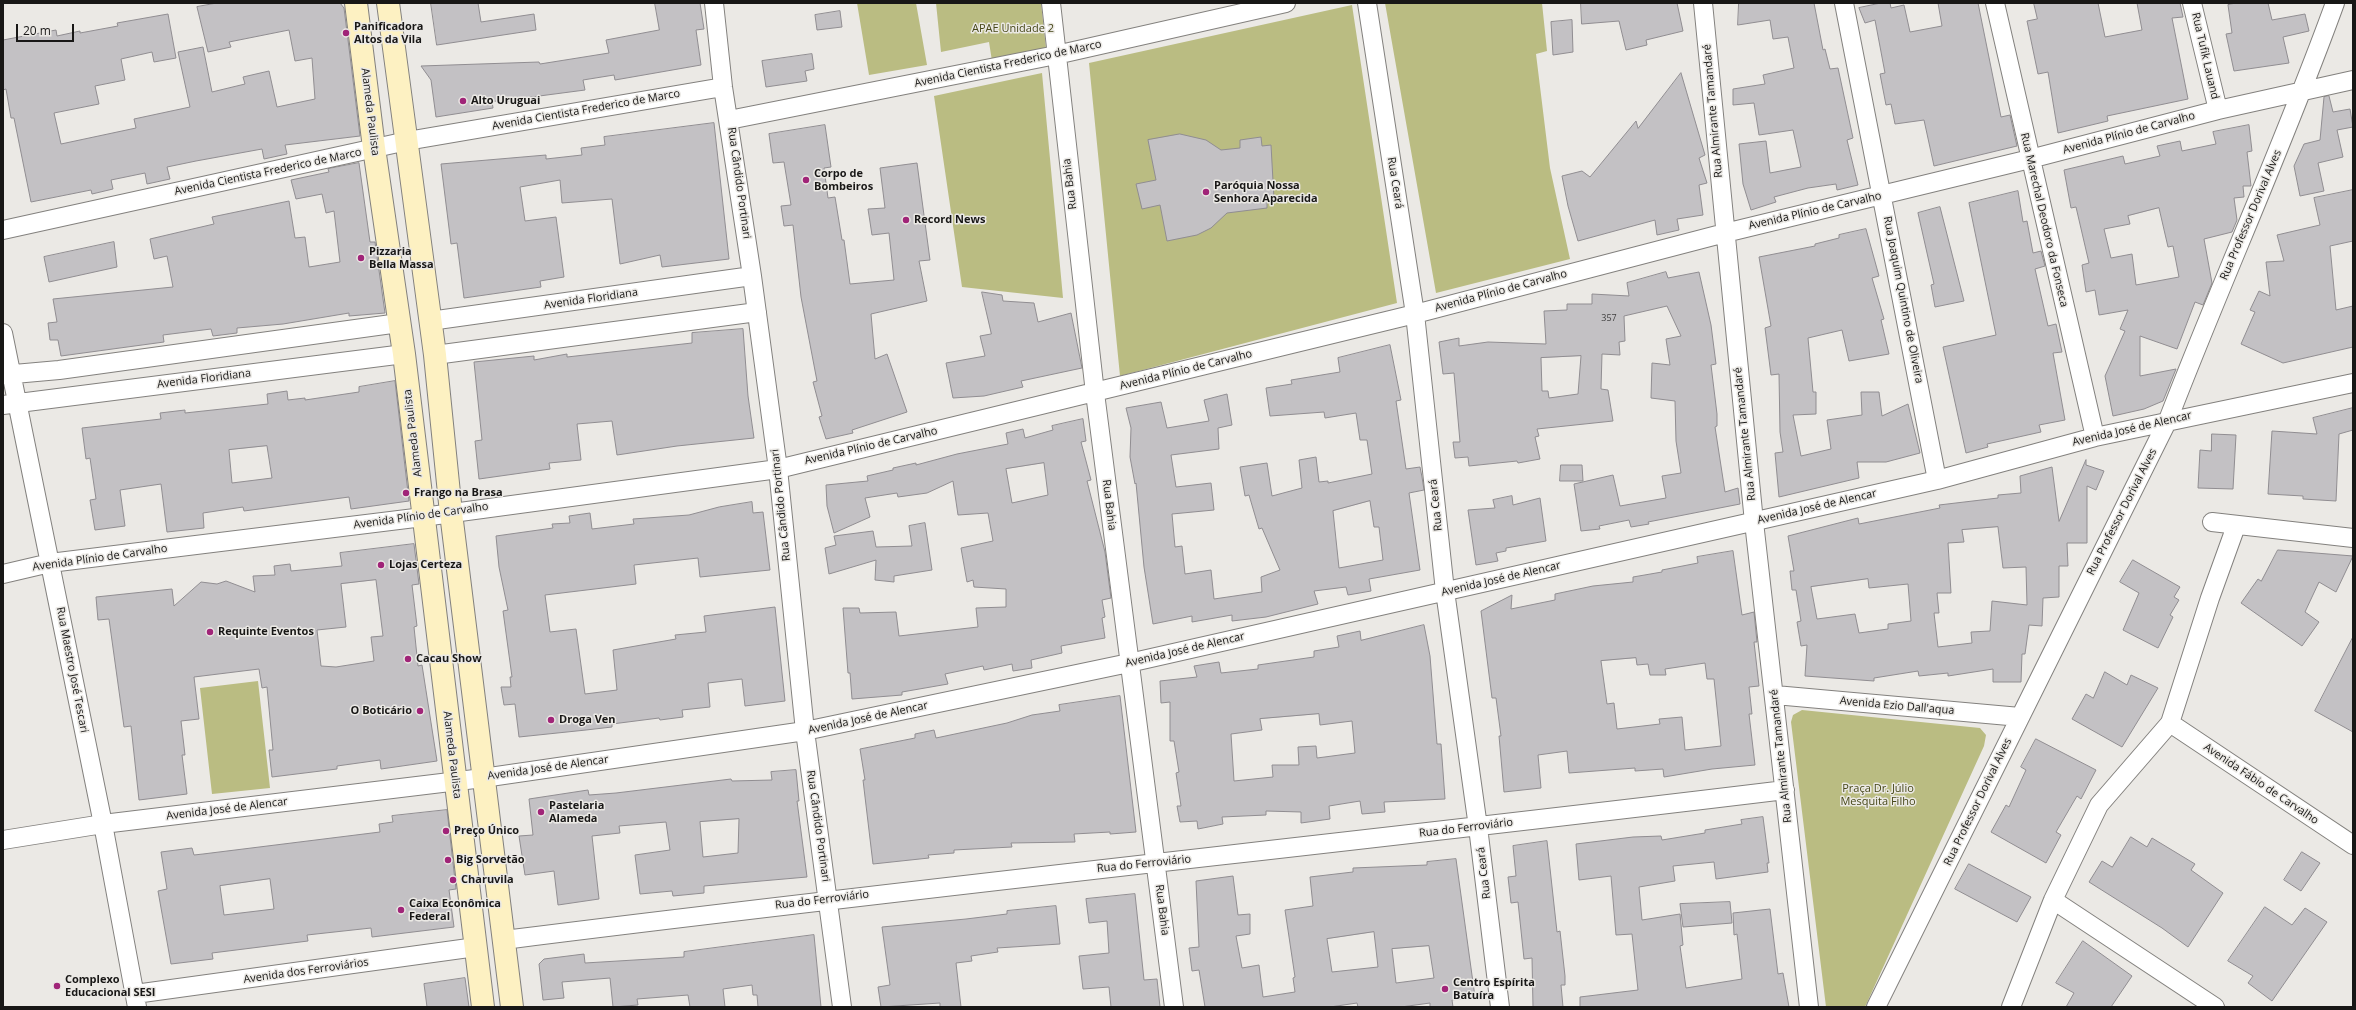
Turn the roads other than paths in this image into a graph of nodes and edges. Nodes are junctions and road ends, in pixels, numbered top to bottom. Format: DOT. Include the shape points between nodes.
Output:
graph roads {
  1 [pos="356,3"];
  2 [pos="388,3"];
  3 [pos="714,3"];
  4 [pos="1050,3"];
  5 [pos="1286,3"];
  6 [pos="1367,3"];
  7 [pos="1703,3"];
  8 [pos="1844,3"];
  9 [pos="1995,3"];
  10 [pos="2192,3"];
  11 [pos="2335,3"];
  12 [pos="1056,55"];
  13 [pos="2353,80"];
  14 [pos="723,87"];
  15 [pos="2303,90"];
  16 [pos="2218,110"];
  17 [pos="729,120"];
  18 [pos="407,141"];
  19 [pos="374,148"];
  20 [pos="2030,159"];
  21 [pos="1882,195"];
  22 [pos="3,230"];
  23 [pos="1725,233"];
  24 [pos="752,276"];
  25 [pos="757,312"];
  26 [pos="1415,314"];
  27 [pos="430,321"];
  28 [pos="400,323"];
  29 [pos="3,334"];
  30 [pos="404,354"];
  31 [pos="435,355"];
  32 [pos="7,374"];
  33 [pos="2353,383"];
  34 [pos="1095,393"];
  35 [pos="10,403"];
  36 [pos="2168,420"];
  37 [pos="2095,437"];
  38 [pos="778,469"];
  39 [pos="1937,480"];
  40 [pos="451,513"];
  41 [pos="423,517"];
  42 [pos="1754,522"];
  43 [pos="2212,522"];
  44 [pos="2236,526"];
  45 [pos="2353,538"];
  46 [pos="50,563"];
  47 [pos="3,574"];
  48 [pos="1445,591"];
  49 [pos="1129,663"];
  50 [pos="1775,695"];
  51 [pos="2020,717"];
  52 [pos="2170,723"];
  53 [pos="805,731"];
  54 [pos="483,778"];
  55 [pos="456,781"];
  56 [pos="1785,790"];
  57 [pos="103,824"];
  58 [pos="1478,827"];
  59 [pos="3,840"];
  60 [pos="2353,845"];
  61 [pos="1156,863"];
  62 [pos="827,899"];
  63 [pos="2053,900"];
  64 [pos="504,940"];
  65 [pos="476,947"];
  66 [pos="136,1000"];
  67 [pos="483,1007"];
  68 [pos="512,1007"];
  69 [pos="842,1007"];
  70 [pos="1174,1007"];
  71 [pos="1500,1007"];
  72 [pos="1809,1007"];
  73 [pos="1876,1007"];
  74 [pos="2011,1007"];
  75 [pos="2215,1007"];
  1 -- 19 [label="main road, Alameda Paulista"];
  2 -- 18 [label="main road"];
  3 -- 14 [label="street, Rua Cândido Portinari"];
  4 -- 12 [label="street, Rua Bahia"];
  5 -- 12 [label="street, Avenida Cientista Frederico de Marco"];
  6 -- 26 [label="street, Rua Ceará"];
  7 -- 23 [label="street, Rua Almirante Tamandaré"];
  8 -- 21 [label="street, Rua Joaquim Quintino de Oliveira"];
  9 -- 20 [label="street, Rua Marechal Deodoro da Fonseca"];
  10 -- 16 [label="street, Rua Tufik Lauand"];
  11 -- 15 [label="street, Rua Professor Dorival Alves"];
  12 -- 17 [label="street, Avenida Cientista Frederico de Marco"];
  12 -- 34 [label="street, Rua Bahia"];
  13 -- 15 [label="street, Avenida Plínio de Carvalho"];
  14 -- 17 [label="street, Rua Cândido Portinari"];
  14 -- 18 [label="street, Avenida Cientista Frederico de Marco"];
  15 -- 16 [label="street, Avenida Plínio de Carvalho"];
  15 -- 36 [label="street, Rua Professor Dorival Alves" via="2203,329"];
  16 -- 20 [label="street, Avenida Plínio de Carvalho"];
  17 -- 24 [label="street, Rua Cândido Portinari"];
  18 -- 19 [label="street, Avenida Cientista Frederico de Marco"];
  18 -- 27 [label="main road"];
  19 -- 22 [label="street, Avenida Cientista Frederico de Marco"];
  19 -- 28 [label="main road, Alameda Paulista"];
  20 -- 21 [label="street, Avenida Plínio de Carvalho"];
  20 -- 37 [label="street, Rua Marechal Deodoro da Fonseca"];
  21 -- 23 [label="street, Avenida Plínio de Carvalho"];
  21 -- 39 [label="street, Rua Joaquim Quintino de Oliveira"];
  23 -- 26 [label="street, Avenida Plínio de Carvalho"];
  23 -- 42 [label="street, Rua Almirante Tamandaré"];
  24 -- 25 [label="street, Rua Cândido Portinari"];
  24 -- 27 [label="street, Avenida Floridiana"];
  25 -- 31 [label="street"];
  25 -- 38 [label="street, Rua Cândido Portinari"];
  26 -- 34 [label="street, Avenida Plínio de Carvalho"];
  26 -- 48 [label="street, Rua Ceará"];
  27 -- 31 [label="main road"];
  28 -- 30 [label="main road, Alameda Paulista"];
  28 -- 32 [label="street" via="59,370"];
  29 -- 32 [label="street, Rua Maestro José Tescari"];
  30 -- 35 [label="street, Avenida Floridiana"];
  30 -- 41 [label="main road, Alameda Paulista"];
  31 -- 40 [label="main road"];
  32 -- 35 [label="street, Rua Maestro José Tescari"];
  33 -- 36 [label="street, Avenida José de Alencar"];
  34 -- 38 [label="street, Avenida Plínio de Carvalho"];
  34 -- 49 [label="street, Rua Bahia"];
  35 -- 46 [label="street, Rua Maestro José Tescari"];
  36 -- 37 [label="street, Avenida José de Alencar"];
  36 -- 51 [label="street, Rua Professor Dorival Alves"];
  37 -- 39 [label="street, Avenida José de Alencar"];
  38 -- 40 [label="street, Avenida Plínio de Carvalho"];
  38 -- 53 [label="street, Rua Cândido Portinari"];
  39 -- 42 [label="street, Avenida José de Alencar"];
  40 -- 41 [label="street, Avenida Plínio de Carvalho"];
  40 -- 54 [label="main road"];
  41 -- 46 [label="street, Avenida Plínio de Carvalho"];
  41 -- 55 [label="main road, Alameda Paulista"];
  42 -- 48 [label="street, Avenida José de Alencar"];
  42 -- 50 [label="street, Rua Almirante Tamandaré"];
  43 -- 44 [label="street"];
  44 -- 45 [label="street"];
  44 -- 52 [label="street"];
  46 -- 47 [label="street, Avenida Plínio de Carvalho"];
  46 -- 57 [label="street, Rua Maestro José Tescari"];
  48 -- 49 [label="street, Avenida José de Alencar"];
  48 -- 58 [label="street, Rua Ceará"];
  49 -- 53 [label="street, Avenida José de Alencar"];
  49 -- 61 [label="street, Rua Bahia"];
  50 -- 51 [label="street, Avenida Ezio Dall'aqua"];
  50 -- 56 [label="street, Rua Almirante Tamandaré"];
  51 -- 73 [label="street, Rua Professor Dorival Alves"];
  52 -- 60 [label="street, Avenida Fábio de Carvalho"];
  52 -- 63 [label="street" via="2099,805"];
  53 -- 54 [label="street, Avenida José de Alencar"];
  53 -- 62 [label="street, Rua Cândido Portinari"];
  54 -- 55 [label="street, Avenida José de Alencar"];
  54 -- 64 [label="main road"];
  55 -- 57 [label="street, Avenida José de Alencar"];
  55 -- 65 [label="main road, Alameda Paulista"];
  56 -- 58 [label="street, Rua do Ferroviário"];
  56 -- 72 [label="street, Rua Almirante Tamandaré"];
  57 -- 59 [label="street, Avenida José de Alencar"];
  57 -- 66 [label="street, Rua Maestro José Tescari"];
  58 -- 61 [label="street, Rua do Ferroviário"];
  58 -- 71 [label="street, Rua Ceará"];
  61 -- 62 [label="street, Rua do Ferroviário"];
  61 -- 70 [label="street, Rua Bahia"];
  62 -- 64 [label="street, Rua do Ferroviário"];
  62 -- 69 [label="street, Rua Cândido Portinari"];
  63 -- 74 [label="street"];
  63 -- 75 [label="street"];
  64 -- 68 [label="main road"];
  65 -- 66 [label="street, Avenida dos Ferroviários"];
  65 -- 67 [label="main road, Alameda Paulista"];
}
